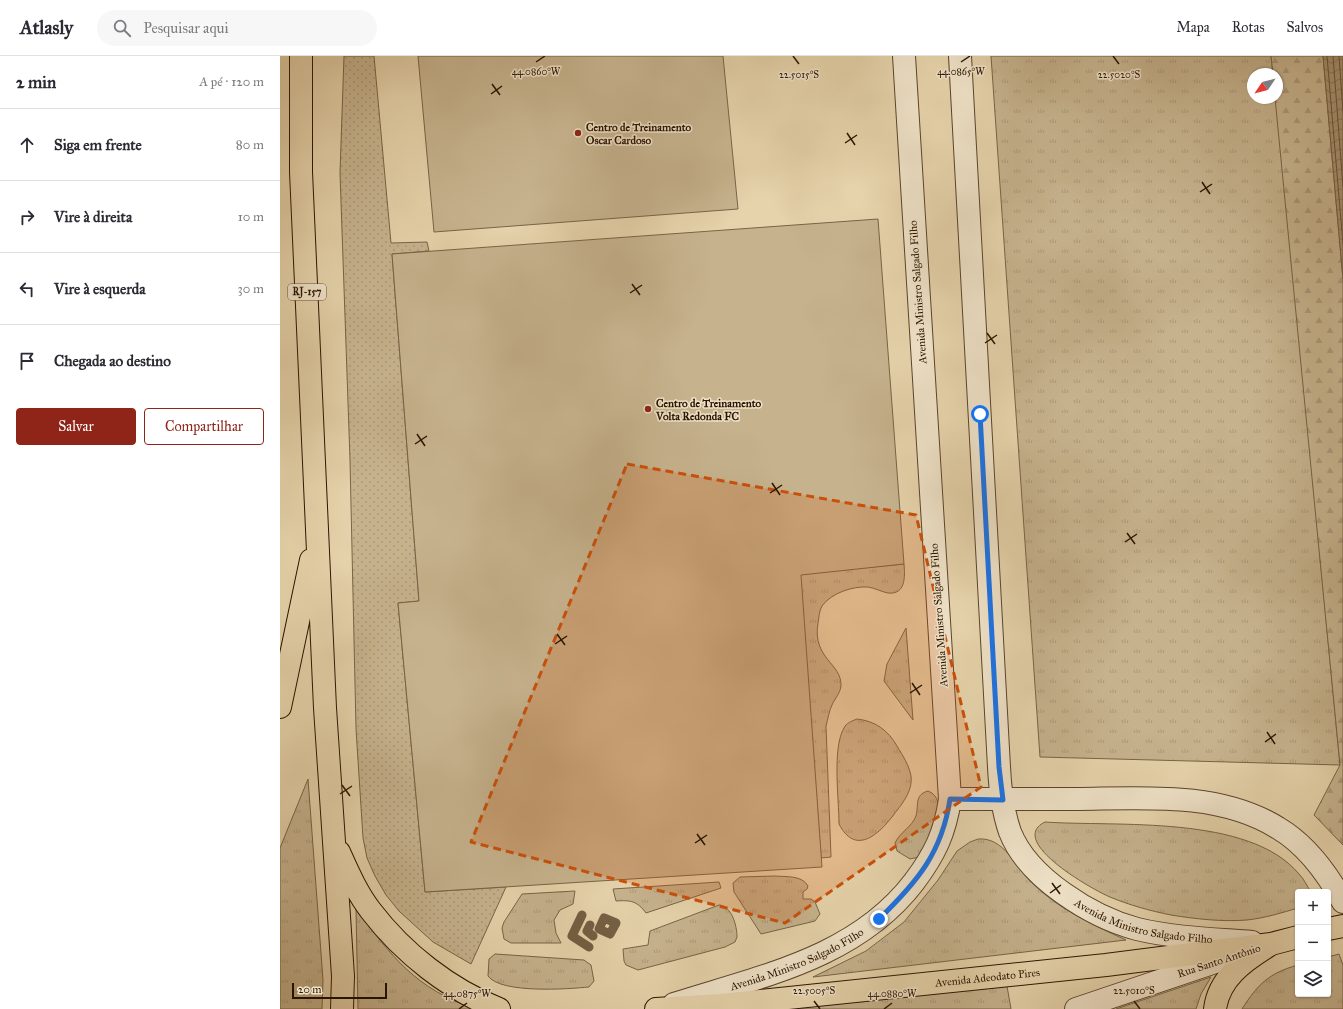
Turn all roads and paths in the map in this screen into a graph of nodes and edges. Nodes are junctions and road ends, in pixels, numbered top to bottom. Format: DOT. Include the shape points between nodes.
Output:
graph roads {
  1 [pos="301,56"];
  2 [pos="904,56"];
  3 [pos="960,56"];
  4 [pos="318,528"];
  5 [pos="280,707"];
  6 [pos="950,799"];
  7 [pos="1003,800"];
  8 [pos="333,837"];
  9 [pos="1343,902"];
  10 [pos="1343,926"];
  11 [pos="1331,929"];
  12 [pos="1295,938"];
  13 [pos="1271,944"];
  14 [pos="660,1008"];
  15 [pos="342,1009"];
  16 [pos="499,1009"];
  17 [pos="1076,1009"];
  18 [pos="1214,1009"];
  1 -- 4 [label="main road, RJ-157" via="301,172"];
  2 -- 6 [label="street, Avenida Ministro Salgado Filho"];
  3 -- 7 [label="street, Avenida Ministro Salgado Filho" via="999,767"];
  4 -- 5 [label="main road, RJ-157"];
  4 -- 8 [label="main road"];
  6 -- 7 [label="street"];
  6 -- 14 [label="street, Avenida Ministro Salgado Filho" via="947,822 939,843 904,894 879,919 854,937 806,960"];
  7 -- 9 [label="street" via="1151,798 1228,808 1278,828 1301,844 1319,864"];
  7 -- 13 [label="street, Avenida Ministro Salgado Filho" via="1011,833 1030,864 1058,888 1092,911 1137,929 1158,933"];
  8 -- 15 [label="main road" via="343,976"];
  8 -- 16 [label="main road" via="352,881 370,910 387,930 432,971 480,1001"];
  10 -- 11 [label="main road"];
  12 -- 13 [label="main road"];
  13 -- 14 [label="main road, Avenida Adeodato Pires" via="1082,967 721,1005"];
  13 -- 17 [label="street, Rua Santo Antônio"];
  13 -- 18 [label="main road" via="1235,969 1218,996"];
}
